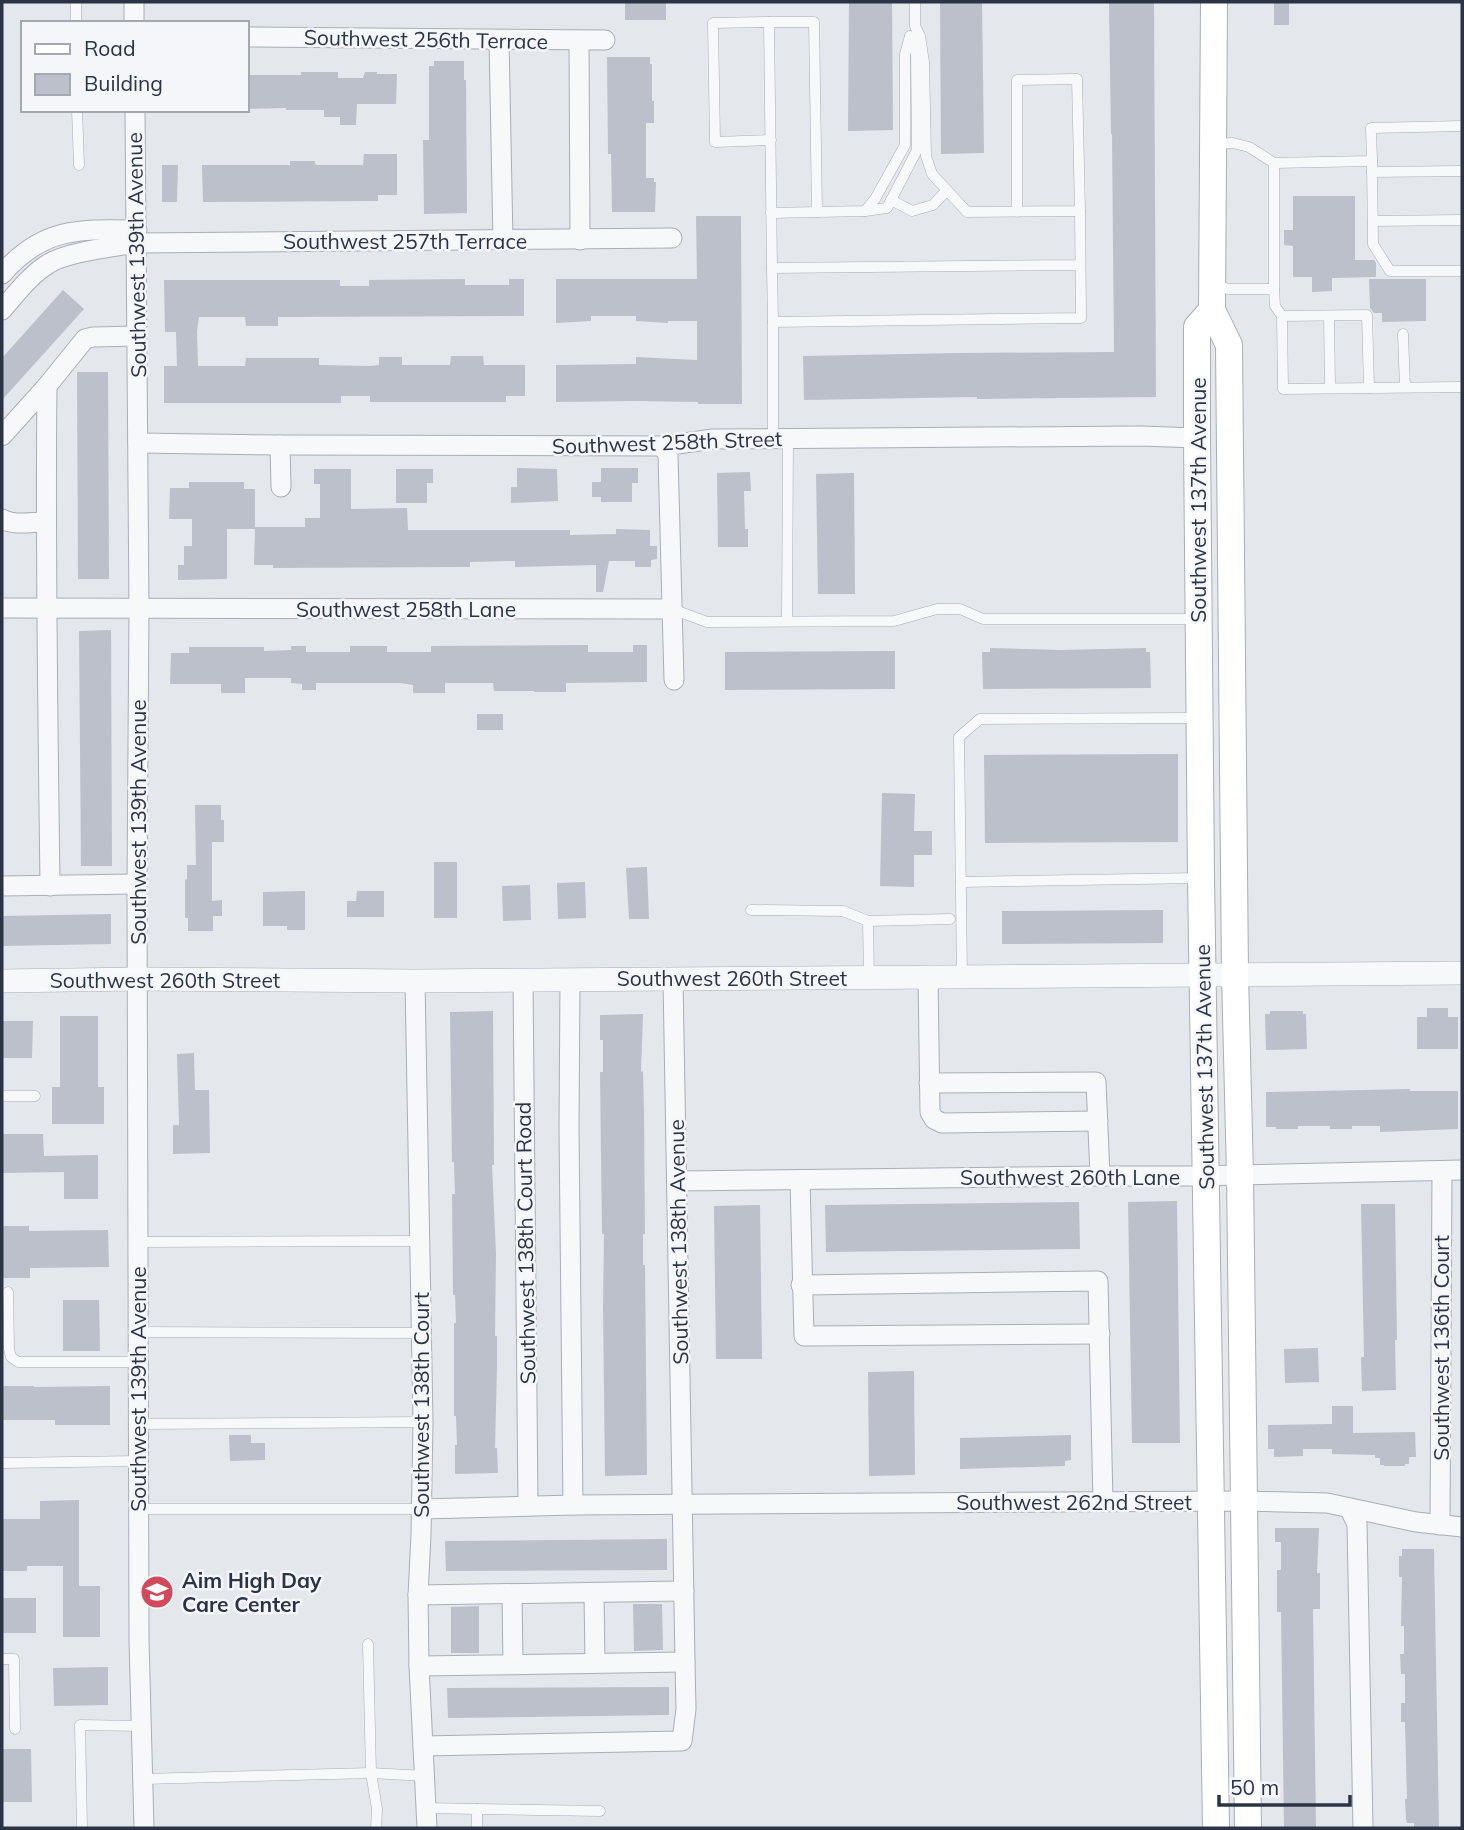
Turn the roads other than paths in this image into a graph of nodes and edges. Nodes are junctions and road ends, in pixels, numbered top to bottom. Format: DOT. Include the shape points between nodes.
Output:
graph roads {
  1 [pos="76,2"];
  2 [pos="134,2"];
  3 [pos="915,2"];
  4 [pos="1214,2"];
  5 [pos="76,21"];
  6 [pos="134,21"];
  7 [pos="769,22"];
  8 [pos="915,26"];
  9 [pos="909,36"];
  10 [pos="248,37"];
  11 [pos="499,40"];
  12 [pos="579,40"];
  13 [pos="606,40"];
  14 [pos="77,112"];
  15 [pos="135,112"];
  16 [pos="1462,126"];
  17 [pos="771,141"];
  18 [pos="1213,145"];
  19 [pos="1274,163"];
  20 [pos="79,165"];
  21 [pos="1372,167"];
  22 [pos="1462,171"];
  23 [pos="947,190"];
  24 [pos="891,200"];
  25 [pos="865,211"];
  26 [pos="1080,211"];
  27 [pos="817,212"];
  28 [pos="1017,212"];
  29 [pos="771,213"];
  30 [pos="1462,220"];
  31 [pos="1373,221"];
  32 [pos="137,236"];
  33 [pos="672,238"];
  34 [pos="580,240"];
  35 [pos="503,241"];
  36 [pos="1080,265"];
  37 [pos="772,268"];
  38 [pos="1462,271"];
  39 [pos="2,274"];
  40 [pos="1274,289"];
  41 [pos="1211,297"];
  42 [pos="2,310"];
  43 [pos="1282,316"];
  44 [pos="1329,316"];
  45 [pos="773,322"];
  46 [pos="1403,334"];
  47 [pos="138,336"];
  48 [pos="47,386"];
  49 [pos="1405,387"];
  50 [pos="1462,387"];
  51 [pos="1330,388"];
  52 [pos="1369,388"];
  53 [pos="2,436"];
  54 [pos="780,438"];
  55 [pos="1197,438"];
  56 [pos="138,443"];
  57 [pos="280,445"];
  58 [pos="663,446"];
  59 [pos="281,487"];
  60 [pos="2,519"];
  61 [pos="45,522"];
  62 [pos="2,608"];
  63 [pos="48,608"];
  64 [pos="139,609"];
  65 [pos="672,609"];
  66 [pos="1199,619"];
  67 [pos="787,621"];
  68 [pos="674,680"];
  69 [pos="1201,718"];
  70 [pos="1201,878"];
  71 [pos="961,882"];
  72 [pos="137,884"];
  73 [pos="2,886"];
  74 [pos="50,886"];
  75 [pos="751,910"];
  76 [pos="950,919"];
  77 [pos="868,921"];
  78 [pos="1462,973"];
  79 [pos="1235,974"];
  80 [pos="1203,975"];
  81 [pos="962,976"];
  82 [pos="869,977"];
  83 [pos="928,977"];
  84 [pos="137,979"];
  85 [pos="673,979"];
  86 [pos="523,980"];
  87 [pos="570,980"];
  88 [pos="2,981"];
  89 [pos="415,981"];
  90 [pos="929,1083"];
  91 [pos="2,1096"];
  92 [pos="35,1096"];
  93 [pos="1098,1121"];
  94 [pos="1462,1170"];
  95 [pos="1442,1171"];
  96 [pos="1100,1175"];
  97 [pos="1240,1175"];
  98 [pos="1206,1176"];
  99 [pos="800,1180"];
  100 [pos="677,1181"];
  101 [pos="420,1241"];
  102 [pos="138,1242"];
  103 [pos="802,1285"];
  104 [pos="8,1292"];
  105 [pos="138,1332"];
  106 [pos="421,1333"];
  107 [pos="1100,1334"];
  108 [pos="138,1362"];
  109 [pos="423,1422"];
  110 [pos="138,1424"];
  111 [pos="138,1461"];
  112 [pos="2,1463"];
  113 [pos="1210,1501"];
  114 [pos="1244,1501"];
  115 [pos="1103,1502"];
  116 [pos="683,1504"];
  117 [pos="573,1505"];
  118 [pos="528,1506"];
  119 [pos="1349,1508"];
  120 [pos="421,1509"];
  121 [pos="139,1510"];
  122 [pos="1440,1525"];
  123 [pos="1462,1527"];
  124 [pos="684,1591"];
  125 [pos="594,1592"];
  126 [pos="512,1594"];
  127 [pos="418,1595"];
  128 [pos="368,1644"];
  129 [pos="2,1659"];
  130 [pos="685,1662"];
  131 [pos="595,1663"];
  132 [pos="513,1664"];
  133 [pos="419,1666"];
  134 [pos="141,1726"];
  135 [pos="15,1730"];
  136 [pos="423,1746"];
  137 [pos="371,1773"];
  138 [pos="425,1776"];
  139 [pos="142,1779"];
  140 [pos="427,1808"];
  141 [pos="477,1809"];
  142 [pos="600,1811"];
  143 [pos="82,1828"];
  144 [pos="144,1828"];
  145 [pos="376,1828"];
  146 [pos="427,1828"];
  147 [pos="477,1828"];
  148 [pos="1216,1828"];
  149 [pos="1248,1828"];
  150 [pos="1363,1828"];
  1 -- 5 [label="lane"];
  2 -- 6 [label="street"];
  3 -- 8 [label="lane"];
  4 -- 18 [label="main road, Southwest 137th Avenue"];
  7 -- 17 [label="lane"];
  7 -- 17 [label="lane" via="713,23 715,142"];
  7 -- 27 [label="lane" via="814,22"];
  8 -- 9 [label="lane"];
  8 -- 23 [label="lane" via="924,62 926,156 932,174"];
  9 -- 24 [label="lane" via="916,54 918,150"];
  9 -- 25 [label="lane" via="905,145"];
  10 -- 11 [label="street, Southwest 256th Terrace"];
  11 -- 12 [label="street, Southwest 256th Terrace"];
  11 -- 35 [label="street"];
  12 -- 13 [label="street, Southwest 256th Terrace"];
  12 -- 34 [label="street"];
  14 -- 20 [label="lane"];
  15 -- 32 [label="street, Southwest 139th Avenue"];
  16 -- 21 [label="lane" via="1371,128"];
  17 -- 29 [label="lane"];
  18 -- 19 [label="lane" via="1239,144"];
  18 -- 41 [label="main road, Southwest 137th Avenue"];
  19 -- 21 [label="lane"];
  19 -- 40 [label="lane"];
  21 -- 22 [label="lane"];
  21 -- 31 [label="lane"];
  23 -- 24 [label="lane" via="933,205 912,211"];
  23 -- 28 [label="lane" via="967,212"];
  24 -- 25 [label="lane" via="887,208"];
  25 -- 27 [label="lane"];
  26 -- 28 [label="lane"];
  26 -- 28 [label="lane" via="1077,79 1017,80"];
  26 -- 36 [label="lane"];
  27 -- 29 [label="lane"];
  29 -- 37 [label="lane"];
  30 -- 31 [label="lane"];
  31 -- 38 [label="lane" via="1373,244 1390,271"];
  32 -- 35 [label="street, Southwest 257th Terrace"];
  32 -- 39 [label="street" via="90,229 66,233 28,249"];
  32 -- 42 [label="street" via="50,262"];
  32 -- 47 [label="street, Southwest 139th Avenue"];
  33 -- 34 [label="street, Southwest 257th Terrace"];
  34 -- 35 [label="street, Southwest 257th Terrace"];
  36 -- 37 [label="lane"];
  36 -- 45 [label="lane" via="1081,318"];
  37 -- 45 [label="lane"];
  40 -- 41 [label="lane" via="1229,289"];
  40 -- 43 [label="lane" via="1275,306"];
  41 -- 55 [label="main road, Southwest 137th Avenue" via="1198,327"];
  41 -- 79 [label="main road, Southwest 137th Avenue" via="1229,345"];
  43 -- 44 [label="lane"];
  43 -- 51 [label="lane" via="1283,389"];
  44 -- 51 [label="lane"];
  44 -- 52 [label="lane" via="1367,315"];
  45 -- 54 [label="lane"];
  46 -- 49 [label="lane"];
  47 -- 48 [label="street" via="85,339"];
  47 -- 56 [label="street, Southwest 139th Avenue"];
  48 -- 53 [label="street"];
  48 -- 61 [label="street"];
  49 -- 50 [label="lane"];
  49 -- 52 [label="lane"];
  51 -- 52 [label="lane"];
  54 -- 55 [label="street, Southwest 258th Street"];
  54 -- 58 [label="street, Southwest 258th Street" via="713,439"];
  54 -- 67 [label="lane"];
  55 -- 66 [label="main road, Southwest 137th Avenue"];
  56 -- 57 [label="street, Southwest 258th Street"];
  56 -- 64 [label="street, Southwest 139th Avenue"];
  57 -- 58 [label="street, Southwest 258th Street"];
  57 -- 59 [label="street"];
  58 -- 65 [label="street" via="668,455"];
  60 -- 61 [label="street"];
  61 -- 63 [label="street"];
  62 -- 63 [label="street, Southwest 258th Lane"];
  63 -- 64 [label="street, Southwest 258th Lane"];
  63 -- 74 [label="street"];
  64 -- 65 [label="street, Southwest 258th Lane"];
  64 -- 72 [label="street, Southwest 139th Avenue"];
  65 -- 67 [label="lane" via="707,622"];
  65 -- 68 [label="street"];
  66 -- 67 [label="lane" via="983,619 960,609 937,609 894,621"];
  66 -- 69 [label="main road, Southwest 137th Avenue"];
  69 -- 70 [label="main road, Southwest 137th Avenue"];
  69 -- 71 [label="lane" via="980,719 959,737"];
  70 -- 71 [label="lane"];
  70 -- 80 [label="main road, Southwest 137th Avenue"];
  71 -- 81 [label="lane"];
  72 -- 74 [label="street"];
  72 -- 84 [label="street, Southwest 139th Avenue"];
  73 -- 74 [label="street"];
  75 -- 77 [label="lane" via="843,911"];
  76 -- 77 [label="lane"];
  77 -- 82 [label="lane"];
  78 -- 79 [label="street, Southwest 260th Street"];
  79 -- 80 [label="street, Southwest 260th Street"];
  79 -- 97 [label="main road, Southwest 137th Avenue"];
  80 -- 81 [label="street, Southwest 260th Street"];
  80 -- 98 [label="main road, Southwest 137th Avenue"];
  81 -- 83 [label="street, Southwest 260th Street"];
  82 -- 83 [label="street, Southwest 260th Street"];
  82 -- 85 [label="street, Southwest 260th Street"];
  83 -- 90 [label="street"];
  84 -- 88 [label="street, Southwest 260th Street"];
  84 -- 89 [label="street, Southwest 260th Street"];
  84 -- 102 [label="street, Southwest 139th Avenue"];
  85 -- 87 [label="street, Southwest 260th Street"];
  85 -- 100 [label="street, Southwest 138th Avenue"];
  86 -- 87 [label="street, Southwest 260th Street"];
  86 -- 89 [label="street, Southwest 260th Street"];
  86 -- 118 [label="street, Southwest 138th Court Road"];
  87 -- 117 [label="street"];
  89 -- 101 [label="street, Southwest 138th Court"];
  90 -- 93 [label="street" via="930,1112 942,1123"];
  90 -- 93 [label="street" via="1096,1082"];
  91 -- 92 [label="lane"];
  93 -- 96 [label="street"];
  94 -- 95 [label="street, Southwest 260th Lane"];
  95 -- 97 [label="street, Southwest 260th Lane"];
  95 -- 122 [label="street, Southwest 136th Court"];
  96 -- 98 [label="street, Southwest 260th Lane"];
  96 -- 99 [label="street, Southwest 260th Lane"];
  97 -- 98 [label="street, Southwest 260th Lane"];
  97 -- 114 [label="main road, Southwest 137th Avenue"];
  98 -- 113 [label="main road, Southwest 137th Avenue"];
  99 -- 100 [label="street, Southwest 260th Lane"];
  99 -- 103 [label="street"];
  100 -- 116 [label="street, Southwest 138th Avenue"];
  101 -- 102 [label="lane"];
  101 -- 106 [label="street, Southwest 138th Court"];
  102 -- 105 [label="street, Southwest 139th Avenue"];
  103 -- 107 [label="street" via="804,1335"];
  103 -- 107 [label="street" via="1098,1281"];
  104 -- 108 [label="lane" via="9,1349 18,1362"];
  105 -- 106 [label="lane"];
  105 -- 108 [label="street, Southwest 139th Avenue"];
  106 -- 109 [label="street, Southwest 138th Court"];
  107 -- 115 [label="street"];
  108 -- 110 [label="street, Southwest 139th Avenue"];
  109 -- 110 [label="lane"];
  109 -- 120 [label="street, Southwest 138th Court"];
  110 -- 111 [label="street, Southwest 139th Avenue"];
  111 -- 112 [label="lane"];
  111 -- 121 [label="street, Southwest 139th Avenue"];
  113 -- 114 [label="street, Southwest 262nd Street"];
  113 -- 115 [label="street, Southwest 262nd Street"];
  113 -- 148 [label="main road, Southwest 137th Avenue"];
  114 -- 119 [label="street, Southwest 262nd Street"];
  114 -- 149 [label="main road, Southwest 137th Avenue"];
  115 -- 116 [label="street, Southwest 262nd Street"];
  116 -- 117 [label="street, Southwest 262nd Street"];
  116 -- 124 [label="street, Southwest 138th Avenue"];
  117 -- 118 [label="street, Southwest 262nd Street"];
  118 -- 120 [label="street, Southwest 262nd Street"];
  119 -- 122 [label="street, Southwest 262nd Street"];
  119 -- 150 [label="street" via="1357,1524"];
  120 -- 121 [label="lane"];
  120 -- 127 [label="street, Southwest 138th Court"];
  121 -- 134 [label="street, Southwest 139th Avenue"];
  122 -- 123 [label="street, Southwest 262nd Street"];
  124 -- 125 [label="street"];
  124 -- 130 [label="street, Southwest 138th Avenue"];
  125 -- 126 [label="street"];
  125 -- 131 [label="street"];
  126 -- 127 [label="street"];
  126 -- 132 [label="street"];
  127 -- 133 [label="street, Southwest 138th Court"];
  128 -- 137 [label="lane"];
  129 -- 135 [label="lane" via="14,1659"];
  130 -- 131 [label="street"];
  130 -- 136 [label="street, Southwest 138th Avenue" via="682,1741"];
  131 -- 132 [label="street"];
  132 -- 133 [label="street"];
  133 -- 136 [label="street, Southwest 138th Court"];
  134 -- 139 [label="street, Southwest 139th Avenue"];
  134 -- 143 [label="lane" via="80,1725"];
  136 -- 138 [label="street, Southwest 138th Court"];
  137 -- 138 [label="lane"];
  137 -- 139 [label="lane"];
  137 -- 145 [label="lane"];
  138 -- 140 [label="street, Southwest 138th Court"];
  139 -- 144 [label="street, Southwest 139th Avenue"];
  140 -- 141 [label="lane"];
  140 -- 146 [label="street, Southwest 138th Court"];
  141 -- 142 [label="lane"];
  141 -- 147 [label="lane"];
}
